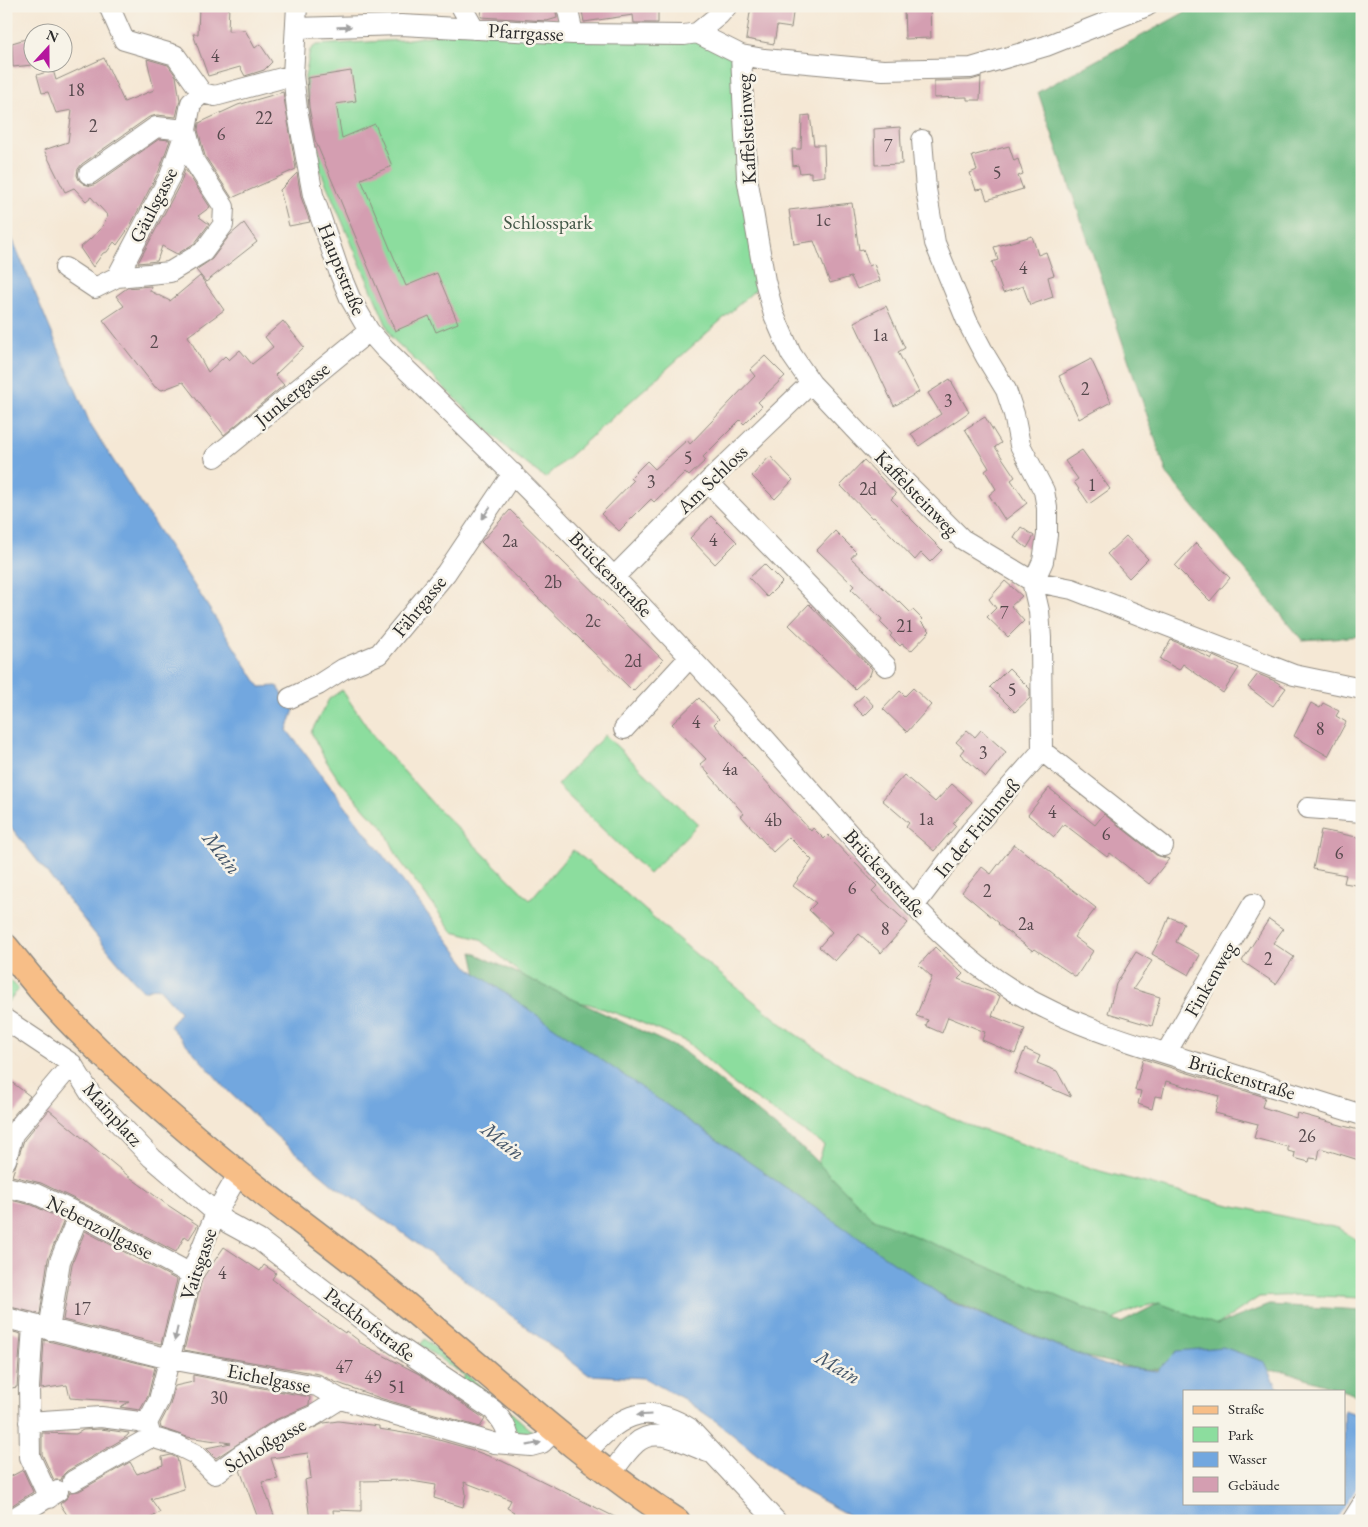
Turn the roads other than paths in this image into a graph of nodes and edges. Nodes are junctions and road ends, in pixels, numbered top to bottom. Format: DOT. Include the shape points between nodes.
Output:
graph roads {
  1 [pos="109,6"];
  2 [pos="297,6"];
  3 [pos="461,6"];
  4 [pos="567,6"];
  5 [pos="727,6"];
  6 [pos="1147,6"];
  7 [pos="296,28"];
  8 [pos="474,29"];
  9 [pos="697,33"];
  10 [pos="573,34"];
  11 [pos="741,55"];
  12 [pos="293,75"];
  13 [pos="202,92"];
  14 [pos="186,130"];
  15 [pos="922,140"];
  16 [pos="89,174"];
  17 [pos="65,268"];
  18 [pos="117,277"];
  19 [pos="369,331"];
  20 [pos="811,383"];
  21 [pos="215,457"];
  22 [pos="513,473"];
  23 [pos="708,482"];
  24 [pos="614,576"];
  25 [pos="1032,581"];
  26 [pos="690,657"];
  27 [pos="886,666"];
  28 [pos="1362,689"];
  29 [pos="290,698"];
  30 [pos="624,729"];
  31 [pos="1042,751"];
  32 [pos="1308,808"];
  33 [pos="1362,812"];
  34 [pos="1163,846"];
  35 [pos="1253,904"];
  36 [pos="914,906"];
  37 [pos="6,947"];
  38 [pos="6,1020"];
  39 [pos="1166,1053"];
  40 [pos="72,1064"];
  41 [pos="1362,1099"];
  42 [pos="1342,1109"];
  43 [pos="1362,1115"];
  44 [pos="10,1133"];
  45 [pos="6,1160"];
  46 [pos="238,1174"];
  47 [pos="6,1187"];
  48 [pos="216,1213"];
  49 [pos="79,1214"];
  50 [pos="191,1274"];
  51 [pos="6,1318"];
  52 [pos="41,1328"];
  53 [pos="170,1360"];
  54 [pos="340,1399"];
  55 [pos="29,1422"];
  56 [pos="149,1430"];
  57 [pos="554,1431"];
  58 [pos="510,1444"];
  59 [pos="584,1454"];
  60 [pos="712,1454"];
  61 [pos="610,1475"];
  62 [pos="49,1498"];
  63 [pos="1362,1506"];
  64 [pos="14,1520"];
  65 [pos="677,1521"];
  66 [pos="776,1521"];
  67 [pos="1352,1521"];
  1 -- 13 [label="street" via="124,40 176,54"];
  2 -- 7 [label="street, Hauptstraße"];
  3 -- 8 [label="street"];
  4 -- 10 [label="street"];
  5 -- 9 [label="street"];
  6 -- 11 [label="street" via="1046,46 971,68 883,70 764,60"];
  7 -- 8 [label="street, Pfarrgasse, one-way" via="401,25"];
  7 -- 12 [label="street, Hauptstraße"];
  8 -- 10 [label="street, Pfarrgasse"];
  9 -- 10 [label="street, Pfarrgasse"];
  9 -- 11 [label="street"];
  11 -- 20 [label="street, Kaffelsteinweg" via="747,177 765,281 774,315 791,354"];
  12 -- 13 [label="street" via="215,96"];
  12 -- 19 [label="street, Hauptstraße" via="313,195 340,274"];
  13 -- 14 [label="street, Gäulsgasse" via="191,103"];
  14 -- 16 [label="street" via="156,127"];
  14 -- 18 [label="street, Gäulsgasse" via="170,176"];
  14 -- 18 [label="street, Gäulsgasse" via="194,161 224,208 223,225 202,252 170,272"];
  15 -- 25 [label="street" via="926,189 936,243 967,321 1006,390 1020,445 1044,491 1046,535 1043,561"];
  17 -- 18 [label="street, Gäulsgasse" via="95,288"];
  19 -- 21 [label="street, Junkergasse"];
  19 -- 22 [label="street, Hauptstraße"];
  20 -- 23 [label="street, Am Schloss"];
  20 -- 25 [label="street, Kaffelsteinweg" via="962,539"];
  22 -- 24 [label="street, Brückenstraße"];
  22 -- 29 [label="street, Fährgasse, one-way" via="446,573 379,654 343,669"];
  23 -- 24 [label="street, Am Schloss"];
  23 -- 27 [label="street"];
  24 -- 26 [label="street, Brückenstraße"];
  25 -- 28 [label="street, Kaffelsteinweg" via="1072,589 1294,675"];
  25 -- 31 [label="street" via="1041,638"];
  26 -- 30 [label="street"];
  26 -- 36 [label="street, Brückenstraße"];
  31 -- 34 [label="street"];
  31 -- 36 [label="street, In der Frühmeß" via="971,831"];
  32 -- 33 [label="street"];
  35 -- 39 [label="street, Finkenweg"];
  36 -- 39 [label="street, Brückenstraße" via="965,955 1012,990 1084,1024"];
  37 -- 46 [label="main road" via="81,1034"];
  38 -- 40 [label="street, Mainplatz"];
  39 -- 42 [label="street, Brückenstraße"];
  40 -- 44 [label="street"];
  40 -- 48 [label="street, Mainplatz" via="90,1093 152,1158"];
  41 -- 42 [label="street" via="1352,1100"];
  42 -- 43 [label="street, Brückenstraße"];
  44 -- 45 [label="street"];
  46 -- 48 [label="street, Vaitsgasse"];
  46 -- 57 [label="main road" via="382,1285"];
  47 -- 49 [label="street, Nebenzollgasse" via="36,1194"];
  48 -- 50 [label="street, Vaitsgasse"];
  48 -- 58 [label="street, Packhofstraße" via="259,1240 401,1349 493,1410 503,1420"];
  49 -- 50 [label="street, Nebenzollgasse"];
  49 -- 52 [label="street" via="60,1261"];
  50 -- 53 [label="street, Vaitsgasse, one-way"];
  51 -- 52 [label="street, Eichelgasse"];
  52 -- 53 [label="street, Eichelgasse"];
  52 -- 55 [label="street"];
  53 -- 54 [label="street, Eichelgasse" via="317,1386"];
  53 -- 56 [label="street, Vaitsgasse"];
  54 -- 56 [label="street, Schloßgasse" via="313,1416 279,1431 215,1474 195,1454"];
  54 -- 58 [label="street, Eichelgasse" via="494,1443"];
  55 -- 56 [label="street" via="101,1417"];
  55 -- 62 [label="street" via="30,1457"];
  56 -- 62 [label="street"];
  58 -- 57 [label="street, Eichelgasse, one-way" via="531,1446 542,1443"];
  57 -- 59 [label="main road"];
  60 -- 59 [label="street, one-way" via="683,1424 648,1414 630,1416 616,1423"];
  59 -- 61 [label="main road"];
  60 -- 61 [label="street" via="654,1435 636,1443"];
  60 -- 66 [label="street"];
  61 -- 65 [label="main road"];
  62 -- 64 [label="street"];
  63 -- 67 [label="street"];
}
